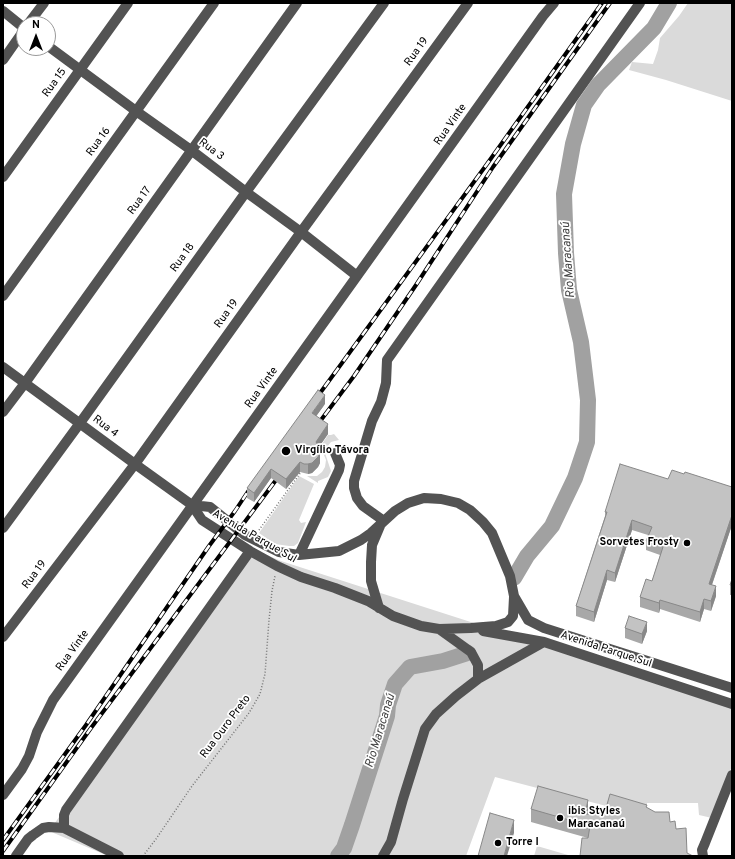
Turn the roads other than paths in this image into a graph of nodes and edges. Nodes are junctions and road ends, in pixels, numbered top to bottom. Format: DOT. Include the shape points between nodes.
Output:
graph roads {
  1 [pos="44,3"];
  2 [pos="128,3"];
  3 [pos="214,3"];
  4 [pos="297,3"];
  5 [pos="384,3"];
  6 [pos="468,3"];
  7 [pos="554,3"];
  8 [pos="640,3"];
  9 [pos="3,11"];
  10 [pos="34,16"];
  11 [pos="16,22"];
  12 [pos="16,41"];
  13 [pos="56,52"];
  14 [pos="3,60"];
  15 [pos="80,69"];
  16 [pos="136,111"];
  17 [pos="191,150"];
  18 [pos="3,176"];
  19 [pos="246,192"];
  20 [pos="301,232"];
  21 [pos="357,276"];
  22 [pos="3,296"];
  23 [pos="3,367"];
  24 [pos="25,383"];
  25 [pos="3,412"];
  26 [pos="80,423"];
  27 [pos="335,453"];
  28 [pos="134,464"];
  29 [pos="192,505"];
  30 [pos="382,522"];
  31 [pos="3,528"];
  32 [pos="250,551"];
  33 [pos="299,555"];
  34 [pos="514,596"];
  35 [pos="379,608"];
  36 [pos="471,628"];
  37 [pos="439,629"];
  38 [pos="3,637"];
  39 [pos="544,642"];
  40 [pos="478,679"];
  41 [pos="732,688"];
  42 [pos="732,704"];
  43 [pos="732,775"];
  44 [pos="3,795"];
  45 [pos="64,828"];
  46 [pos="16,856"];
  47 [pos="119,856"];
  48 [pos="383,856"];
  49 [pos="703,856"];
  1 -- 10 [label="street"];
  2 -- 15 [label="street, Rua 15"];
  3 -- 16 [label="street, Rua 16"];
  4 -- 17 [label="street, Rua 17"];
  5 -- 19 [label="street, Rua 18"];
  6 -- 20 [label="street, Rua 19"];
  7 -- 21 [label="street, Rua Vinte"];
  8 -- 30 [label="street" via="387,360 382,402 372,421 354,481 357,498"];
  9 -- 11 [label="street"];
  12 -- 14 [label="street"];
  13 -- 15 [label="street, Rua 3"];
  15 -- 16 [label="street, Rua 3"];
  15 -- 18 [label="street, Rua 15"];
  16 -- 17 [label="street, Rua 3"];
  16 -- 22 [label="street, Rua 16"];
  17 -- 19 [label="street, Rua 3"];
  17 -- 24 [label="street, Rua 17"];
  19 -- 20 [label="street, Rua 3"];
  19 -- 26 [label="street, Rua 18"];
  20 -- 21 [label="street, Rua 3"];
  20 -- 28 [label="street, Rua 19"];
  21 -- 29 [label="street, Rua Vinte"];
  23 -- 24 [label="street, Rua 4"];
  24 -- 25 [label="street, Rua 17"];
  24 -- 26 [label="street, Rua 4"];
  26 -- 28 [label="street, Rua 4"];
  26 -- 31 [label="street, Rua 18"];
  27 -- 33 [label="street" via="340,465"];
  28 -- 29 [label="street, Rua 4"];
  28 -- 38 [label="street, Rua 19"];
  29 -- 32 [label="street, Avenida Parque Sul" via="202,520"];
  29 -- 33 [label="street, Avenida Parque Sul" via="210,507 245,535 279,552"];
  29 -- 44 [label="street, Rua Vinte" via="53,700 29,756"];
  30 -- 33 [label="street, Avenida Parque Sul" via="372,533 339,551"];
  30 -- 34 [label="street, Avenida Parque Sul" via="408,503 424,498 458,503 470,510 492,533 510,576"];
  30 -- 35 [label="street" via="372,545 371,562 372,581"];
  32 -- 35 [label="street, Avenida Parque Sul" via="301,577 368,601"];
  32 -- 45 [label="street" via="66,810"];
  34 -- 36 [label="street, Avenida Parque Sul" via="513,616 508,622 496,626"];
  34 -- 41 [label="street, Avenida Parque Sul" via="528,620 544,628"];
  35 -- 37 [label="street, Avenida Parque Sul" via="392,616"];
  36 -- 37 [label="street, Avenida Parque Sul"];
  36 -- 39 [label="street, Avenida Parque Sul"];
  37 -- 40 [label="street" via="471,652 478,664"];
  39 -- 40 [label="street"];
  39 -- 42 [label="street, Avenida Parque Sul"];
  40 -- 48 [label="street" via="436,714 425,728 391,842"];
  43 -- 49 [label="street" via="702,850"];
  45 -- 46 [label="street" via="43,828 28,839"];
  45 -- 47 [label="street"];
}
